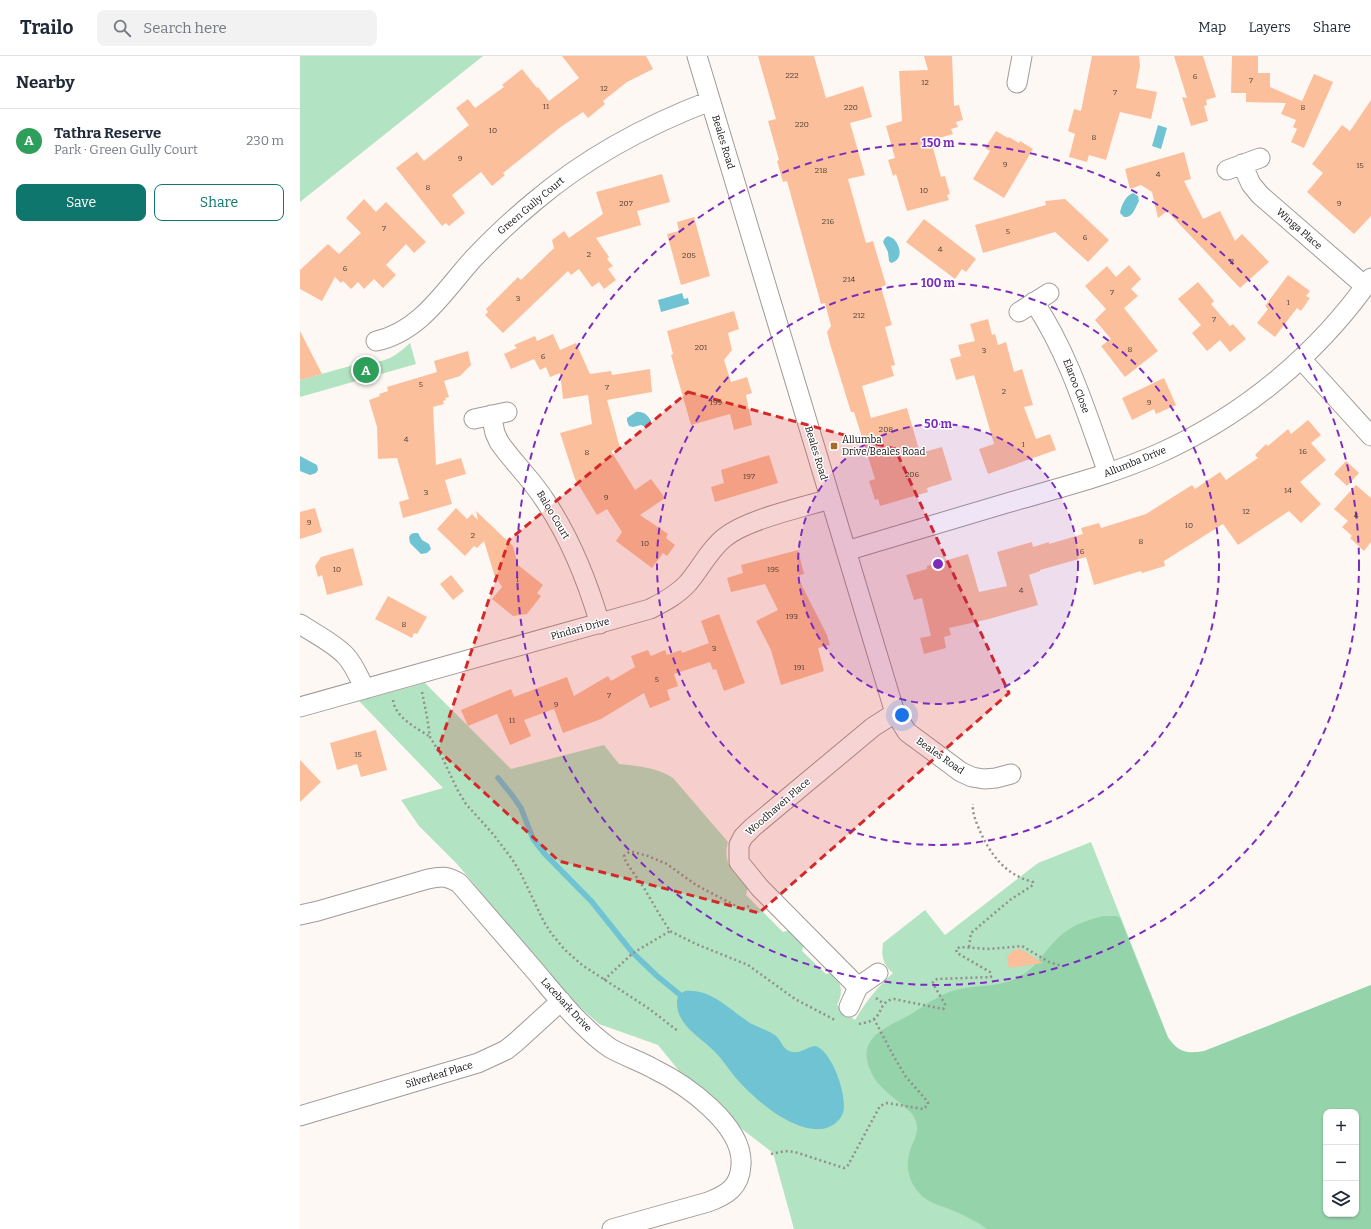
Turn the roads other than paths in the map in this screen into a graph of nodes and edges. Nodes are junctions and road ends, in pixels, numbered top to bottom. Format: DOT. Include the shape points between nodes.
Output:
graph roads {
  1 [pos="697,56"];
  2 [pos="1022,56"];
  3 [pos="1017,83"];
  4 [pos="710,101"];
  5 [pos="1243,164"];
  6 [pos="1368,282"];
  7 [pos="1034,302"];
  8 [pos="376,341"];
  9 [pos="1302,359"];
  10 [pos="491,415"];
  11 [pos="1371,436"];
  12 [pos="1108,473"];
  13 [pos="830,499"];
  14 [pos="846,551"];
  15 [pos="300,624"];
  16 [pos="600,624"];
  17 [pos="365,689"];
  18 [pos="300,707"];
  19 [pos="895,713"];
  20 [pos="1011,774"];
  21 [pos="300,915"];
  22 [pos="878,973"];
  23 [pos="858,987"];
  24 [pos="561,1001"];
  25 [pos="849,1007"];
  26 [pos="300,1116"];
  27 [pos="612,1229"];
  1 -- 4 [label="street, Beales Road"];
  2 -- 3 [label="street"];
  4 -- 8 [label="street, Green Gully Court" via="643,130 567,176 496,236 421,317 397,334"];
  4 -- 13 [label="street, Beales Road"];
  5 -- 6 [label="street, Winga Place" via="1251,184 1260,195"];
  6 -- 9 [label="street, Allumba Drive"];
  7 -- 12 [label="street, Elaroo Close" via="1064,356"];
  9 -- 11 [label="street"];
  9 -- 12 [label="street, Allumba Drive" via="1248,402 1203,430 1159,453"];
  10 -- 16 [label="street, Baloo Court" via="499,442 544,498 563,530 582,571"];
  12 -- 14 [label="street, Allumba Drive"];
  13 -- 14 [label="street, Beales Road"];
  13 -- 16 [label="street, Pindari Drive" via="737,529 724,537 688,583 676,594 650,608"];
  14 -- 19 [label="street, Beales Road"];
  15 -- 17 [label="street" via="346,656"];
  16 -- 17 [label="street, Pindari Drive"];
  17 -- 18 [label="street, Pindari Drive"];
  19 -- 20 [label="street, Beales Road" via="907,732 961,772 984,779"];
  19 -- 23 [label="street, Woodhaven Place" via="873,727 753,827 742,837 739,845 739,862 755,882"];
  21 -- 24 [label="street, Lacebark Drive" via="428,879 449,877 459,883"];
  22 -- 23 [label="street"];
  23 -- 25 [label="street"];
  24 -- 26 [label="street, Silverleaf Place" via="516,1042 492,1057"];
  24 -- 27 [label="street, Lacebark Drive" via="581,1023 610,1047 665,1074 698,1097 729,1129 738,1146 740,1175 734,1187 723,1196"];
}
